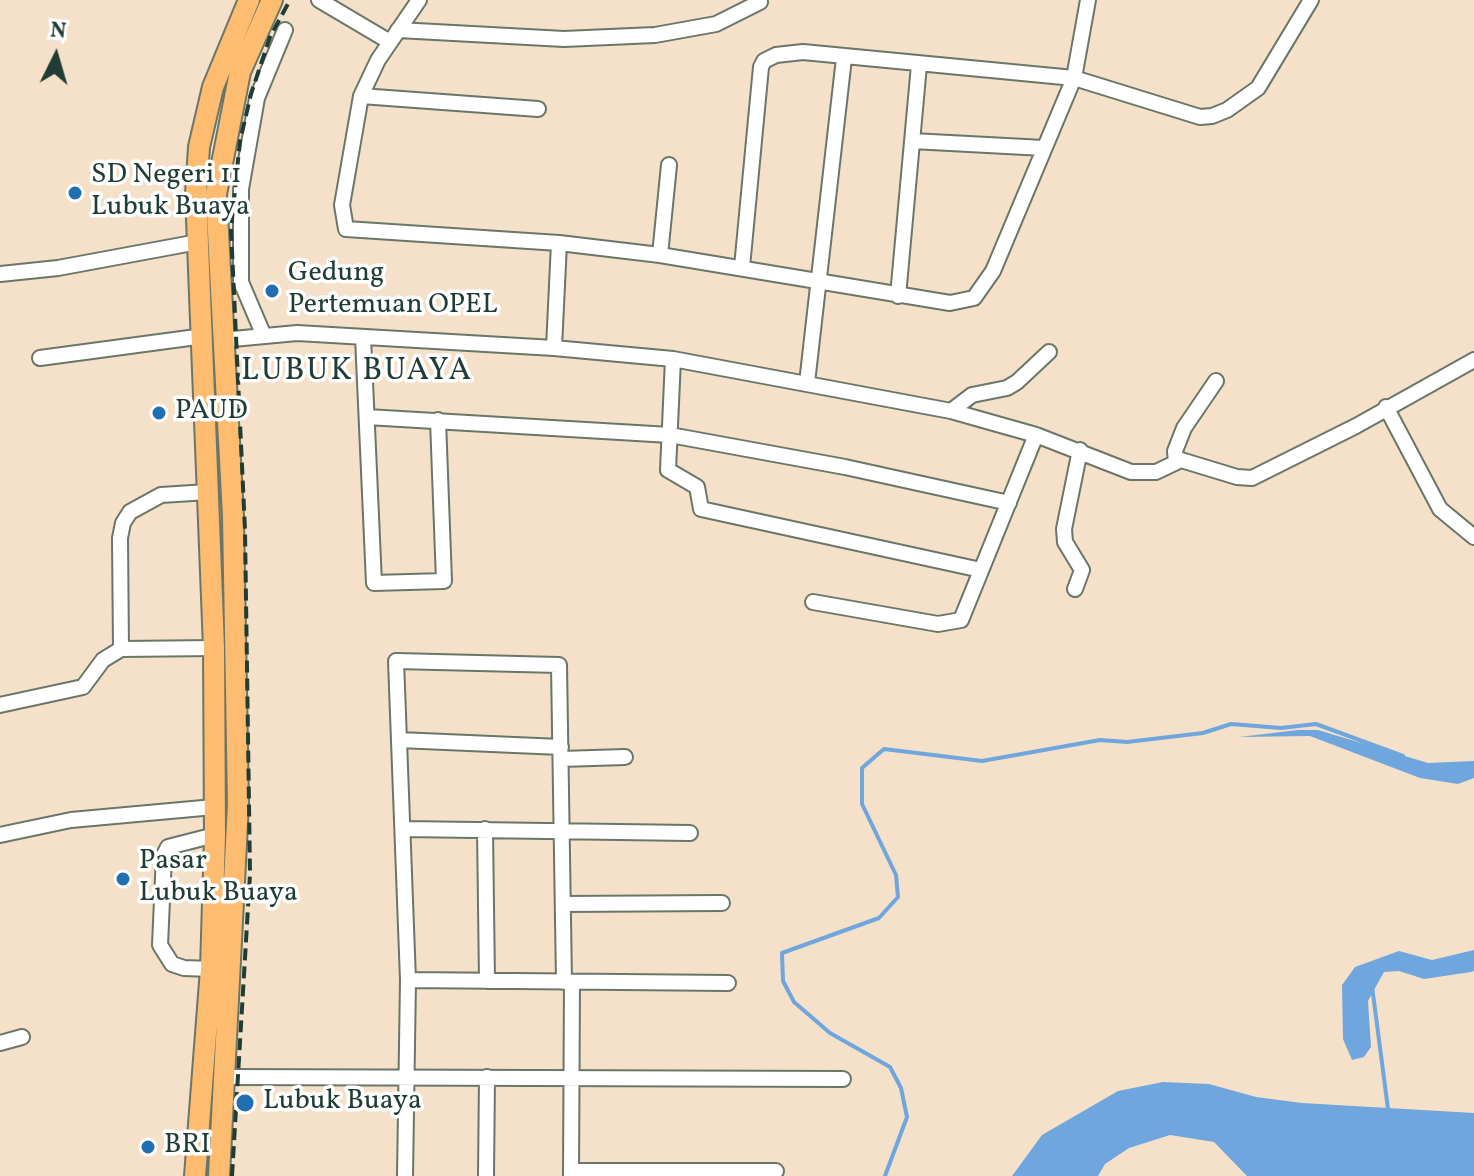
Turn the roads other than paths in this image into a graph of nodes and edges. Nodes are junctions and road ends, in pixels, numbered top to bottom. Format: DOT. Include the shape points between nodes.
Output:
graph roads {
  1 [pos="249,0"];
  2 [pos="272,0"];
  3 [pos="319,0"];
  4 [pos="419,0"];
  5 [pos="1088,0"];
  6 [pos="1311,0"];
  7 [pos="760,2"];
  8 [pos="285,30"];
  9 [pos="394,36"];
  10 [pos="844,58"];
  11 [pos="919,65"];
  12 [pos="231,67"];
  13 [pos="1074,78"];
  14 [pos="361,96"];
  15 [pos="538,109"];
  16 [pos="206,111"];
  17 [pos="229,119"];
  18 [pos="912,141"];
  19 [pos="1044,148"];
  20 [pos="669,165"];
  21 [pos="198,242"];
  22 [pos="559,243"];
  23 [pos="660,255"];
  24 [pos="742,267"];
  25 [pos="0,274"];
  26 [pos="818,282"];
  27 [pos="898,296"];
  28 [pos="264,336"];
  29 [pos="363,337"];
  30 [pos="213,338"];
  31 [pos="554,348"];
  32 [pos="1049,352"];
  33 [pos="40,358"];
  34 [pos="673,359"];
  35 [pos="1474,360"];
  36 [pos="1216,381"];
  37 [pos="807,383"];
  38 [pos="1386,407"];
  39 [pos="951,411"];
  40 [pos="367,417"];
  41 [pos="438,420"];
  42 [pos="670,435"];
  43 [pos="1036,435"];
  44 [pos="1080,450"];
  45 [pos="1176,462"];
  46 [pos="208,492"];
  47 [pos="1009,503"];
  48 [pos="1474,537"];
  49 [pos="981,570"];
  50 [pos="1075,589"];
  51 [pos="813,602"];
  52 [pos="214,648"];
  53 [pos="121,649"];
  54 [pos="0,705"];
  55 [pos="399,740"];
  56 [pos="561,753"];
  57 [pos="625,757"];
  58 [pos="214,807"];
  59 [pos="404,829"];
  60 [pos="485,829"];
  61 [pos="562,830"];
  62 [pos="690,833"];
  63 [pos="0,835"];
  64 [pos="215,835"];
  65 [pos="722,903"];
  66 [pos="563,904"];
  67 [pos="211,969"];
  68 [pos="408,980"];
  69 [pos="487,981"];
  70 [pos="568,982"];
  71 [pos="728,983"];
  72 [pos="22,1037"];
  73 [pos="0,1043"];
  74 [pos="573,1076"];
  75 [pos="226,1077"];
  76 [pos="487,1077"];
  77 [pos="408,1078"];
  78 [pos="843,1079"];
  79 [pos="776,1171"];
  80 [pos="571,1174"];
  81 [pos="653,1174"];
  82 [pos="195,1176"];
  83 [pos="219,1176"];
  84 [pos="405,1176"];
  85 [pos="486,1176"];
  1 -- 12 [label="highway"];
  2 -- 12 [label="highway"];
  3 -- 9 [label="street"];
  4 -- 9 [label="street"];
  5 -- 13 [label="street"];
  6 -- 13 [label="street" via="1258,88 1219,114 1200,117"];
  7 -- 9 [label="street" via="716,24 655,35"];
  8 -- 28 [label="street" via="257,98 241,189 241,282"];
  9 -- 14 [label="street"];
  10 -- 11 [label="street"];
  10 -- 24 [label="street" via="787,52 761,67"];
  10 -- 26 [label="street"];
  11 -- 13 [label="street"];
  11 -- 18 [label="street"];
  12 -- 16 [label="highway"];
  12 -- 17 [label="highway"];
  13 -- 19 [label="street"];
  14 -- 15 [label="street"];
  14 -- 22 [label="street" via="342,205 346,229"];
  16 -- 17 [label="highway"];
  16 -- 21 [label="highway" via="197,167"];
  17 -- 30 [label="highway" via="216,194"];
  18 -- 19 [label="street"];
  18 -- 27 [label="street"];
  19 -- 27 [label="street" via="993,271 974,298 950,303"];
  20 -- 23 [label="street"];
  21 -- 25 [label="street"];
  21 -- 30 [label="highway"];
  22 -- 23 [label="street"];
  22 -- 31 [label="street"];
  23 -- 24 [label="street"];
  24 -- 26 [label="street"];
  26 -- 27 [label="street"];
  26 -- 37 [label="street"];
  28 -- 29 [label="street"];
  28 -- 30 [label="street"];
  29 -- 31 [label="street"];
  29 -- 40 [label="street"];
  30 -- 33 [label="street"];
  30 -- 46 [label="highway"];
  30 -- 75 [label="highway" via="233,516 238,804"];
  31 -- 34 [label="street"];
  32 -- 39 [label="street" via="1017,382 972,395"];
  34 -- 37 [label="street"];
  34 -- 42 [label="street"];
  35 -- 38 [label="street"];
  36 -- 45 [label="street" via="1184,428"];
  37 -- 39 [label="street"];
  38 -- 45 [label="street" via="1252,478 1186,460"];
  38 -- 48 [label="street" via="1440,509"];
  39 -- 43 [label="street"];
  40 -- 41 [label="street"];
  40 -- 41 [label="street" via="374,583 444,581"];
  41 -- 42 [label="street"];
  42 -- 47 [label="street"];
  42 -- 49 [label="street" via="668,470 697,487 701,509"];
  43 -- 44 [label="street"];
  43 -- 47 [label="street"];
  44 -- 45 [label="street" via="1131,472 1156,472"];
  44 -- 50 [label="street" via="1064,529 1065,542 1082,570"];
  46 -- 52 [label="highway"];
  46 -- 53 [label="street" via="161,495 130,512 123,523"];
  47 -- 49 [label="street"];
  49 -- 51 [label="street" via="964,614 953,623"];
  52 -- 53 [label="street"];
  52 -- 58 [label="highway"];
  53 -- 54 [label="street" via="103,660 83,687"];
  55 -- 56 [label="street"];
  55 -- 56 [label="street" via="396,661 559,665"];
  55 -- 59 [label="street"];
  56 -- 57 [label="street"];
  56 -- 61 [label="street"];
  58 -- 63 [label="street" via="71,820"];
  58 -- 64 [label="highway"];
  59 -- 60 [label="street"];
  59 -- 68 [label="street"];
  60 -- 61 [label="street"];
  60 -- 69 [label="street"];
  61 -- 62 [label="street"];
  61 -- 66 [label="street"];
  64 -- 67 [label="highway"];
  64 -- 67 [label="street" via="168,847 160,945 172,964"];
  65 -- 66 [label="street"];
  66 -- 70 [label="street"];
  67 -- 82 [label="highway"];
  68 -- 69 [label="street"];
  68 -- 77 [label="street"];
  69 -- 70 [label="street"];
  70 -- 71 [label="street"];
  70 -- 74 [label="street"];
  72 -- 73 [label="street"];
  74 -- 76 [label="street"];
  74 -- 78 [label="street"];
  74 -- 80 [label="street"];
  75 -- 77 [label="street"];
  75 -- 83 [label="highway"];
  76 -- 77 [label="street"];
  76 -- 85 [label="street"];
  77 -- 84 [label="street"];
  79 -- 81 [label="street"];
  80 -- 81 [label="street"];
}
